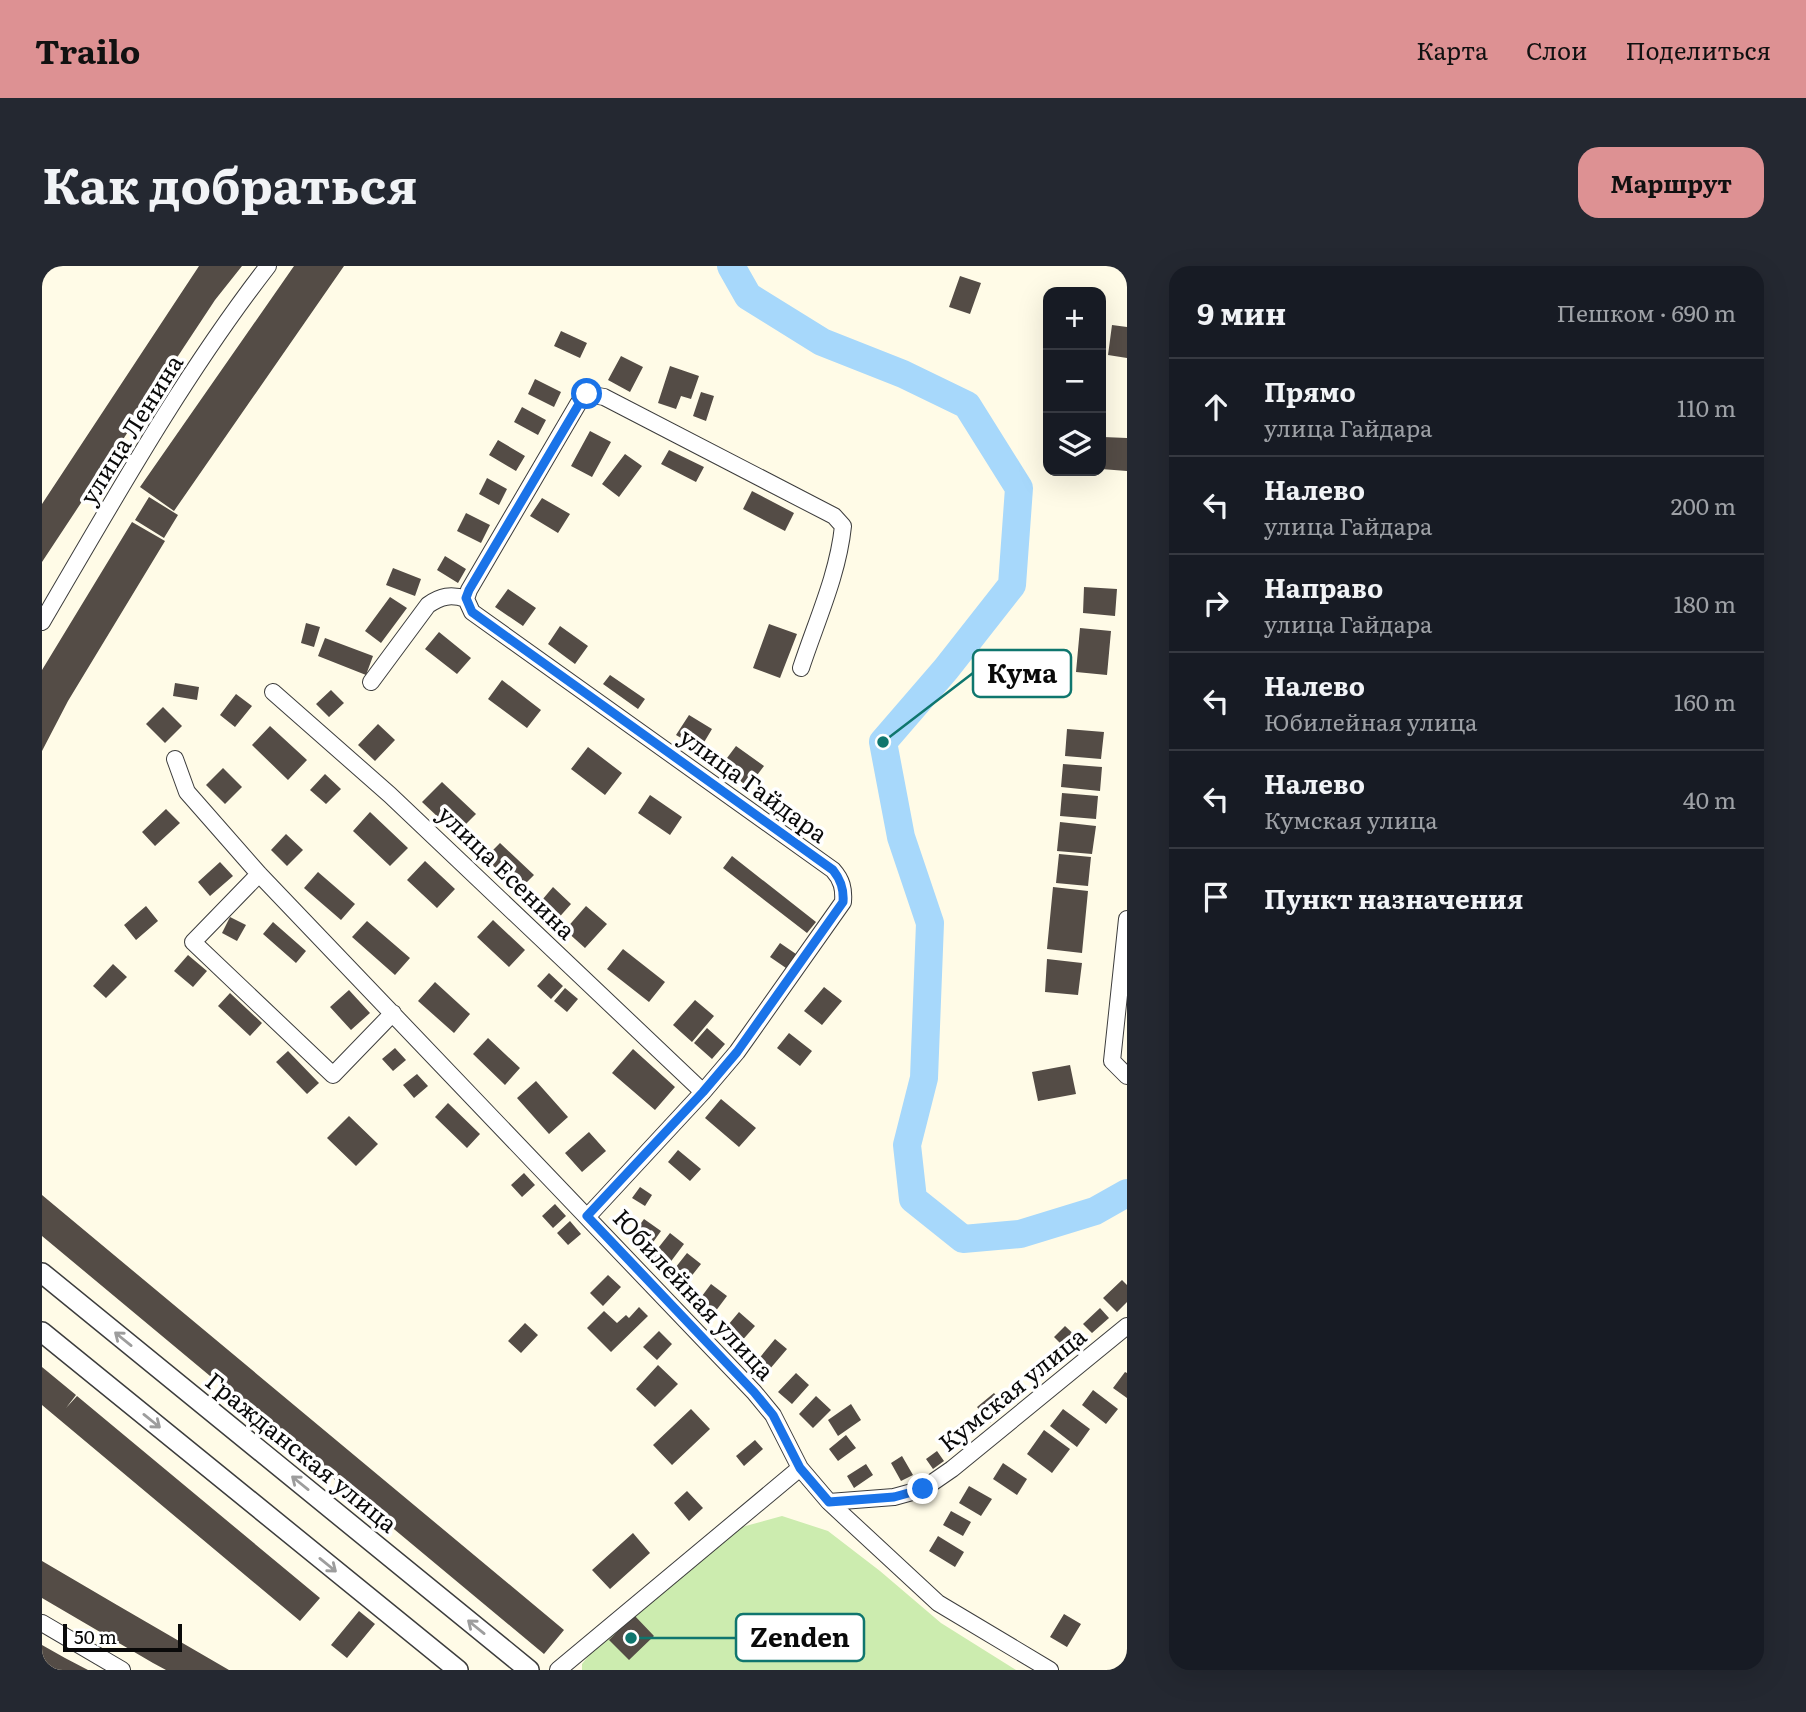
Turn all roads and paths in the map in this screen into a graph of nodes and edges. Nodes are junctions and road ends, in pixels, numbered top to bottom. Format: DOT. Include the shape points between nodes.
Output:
graph roads {
  1 [pos="268,266"];
  2 [pos="466,598"];
  3 [pos="42,622"];
  4 [pos="801,668"];
  5 [pos="371,682"];
  6 [pos="273,692"];
  7 [pos="175,759"];
  8 [pos="259,874"];
  9 [pos="1127,919"];
  10 [pos="393,1013"];
  11 [pos="1127,1076"];
  12 [pos="703,1092"];
  13 [pos="587,1216"];
  14 [pos="42,1273"];
  15 [pos="1127,1326"];
  16 [pos="42,1332"];
  17 [pos="800,1468"];
  18 [pos="829,1502"];
  19 [pos="42,1623"];
  20 [pos="122,1670"];
  21 [pos="458,1670"];
  22 [pos="529,1670"];
  23 [pos="558,1670"];
  24 [pos="1050,1670"];
  1 -- 3 [label="street, улица Ленина" via="136,462"];
  2 -- 4 [label="street" via="579,404 587,394 604,397 834,516 843,526"];
  2 -- 5 [label="street" via="454,595 428,605"];
  2 -- 12 [label="street, улица Гайдара" via="472,612 840,879 843,902 737,1052"];
  6 -- 12 [label="street, улица Есенина" via="390,795"];
  7 -- 8 [label="street, Юбилейная улица" via="187,792"];
  8 -- 10 [label="street, Юбилейная улица"];
  8 -- 10 [label="street" via="193,942 333,1075"];
  9 -- 11 [label="street" via="1112,1061"];
  10 -- 13 [label="street, Юбилейная улица"];
  12 -- 13 [label="street, улица Гайдара"];
  13 -- 17 [label="street, Юбилейная улица" via="754,1392 773,1415"];
  22 -- 14 [label="street, Гражданская улица, one-way"];
  15 -- 18 [label="street, Кумская улица" via="923,1489 894,1497"];
  16 -- 21 [label="street, one-way"];
  17 -- 18 [label="street, Юбилейная улица"];
  17 -- 23 [label="street"];
  18 -- 24 [label="street" via="938,1603"];
  19 -- 20 [label="street"];
}
